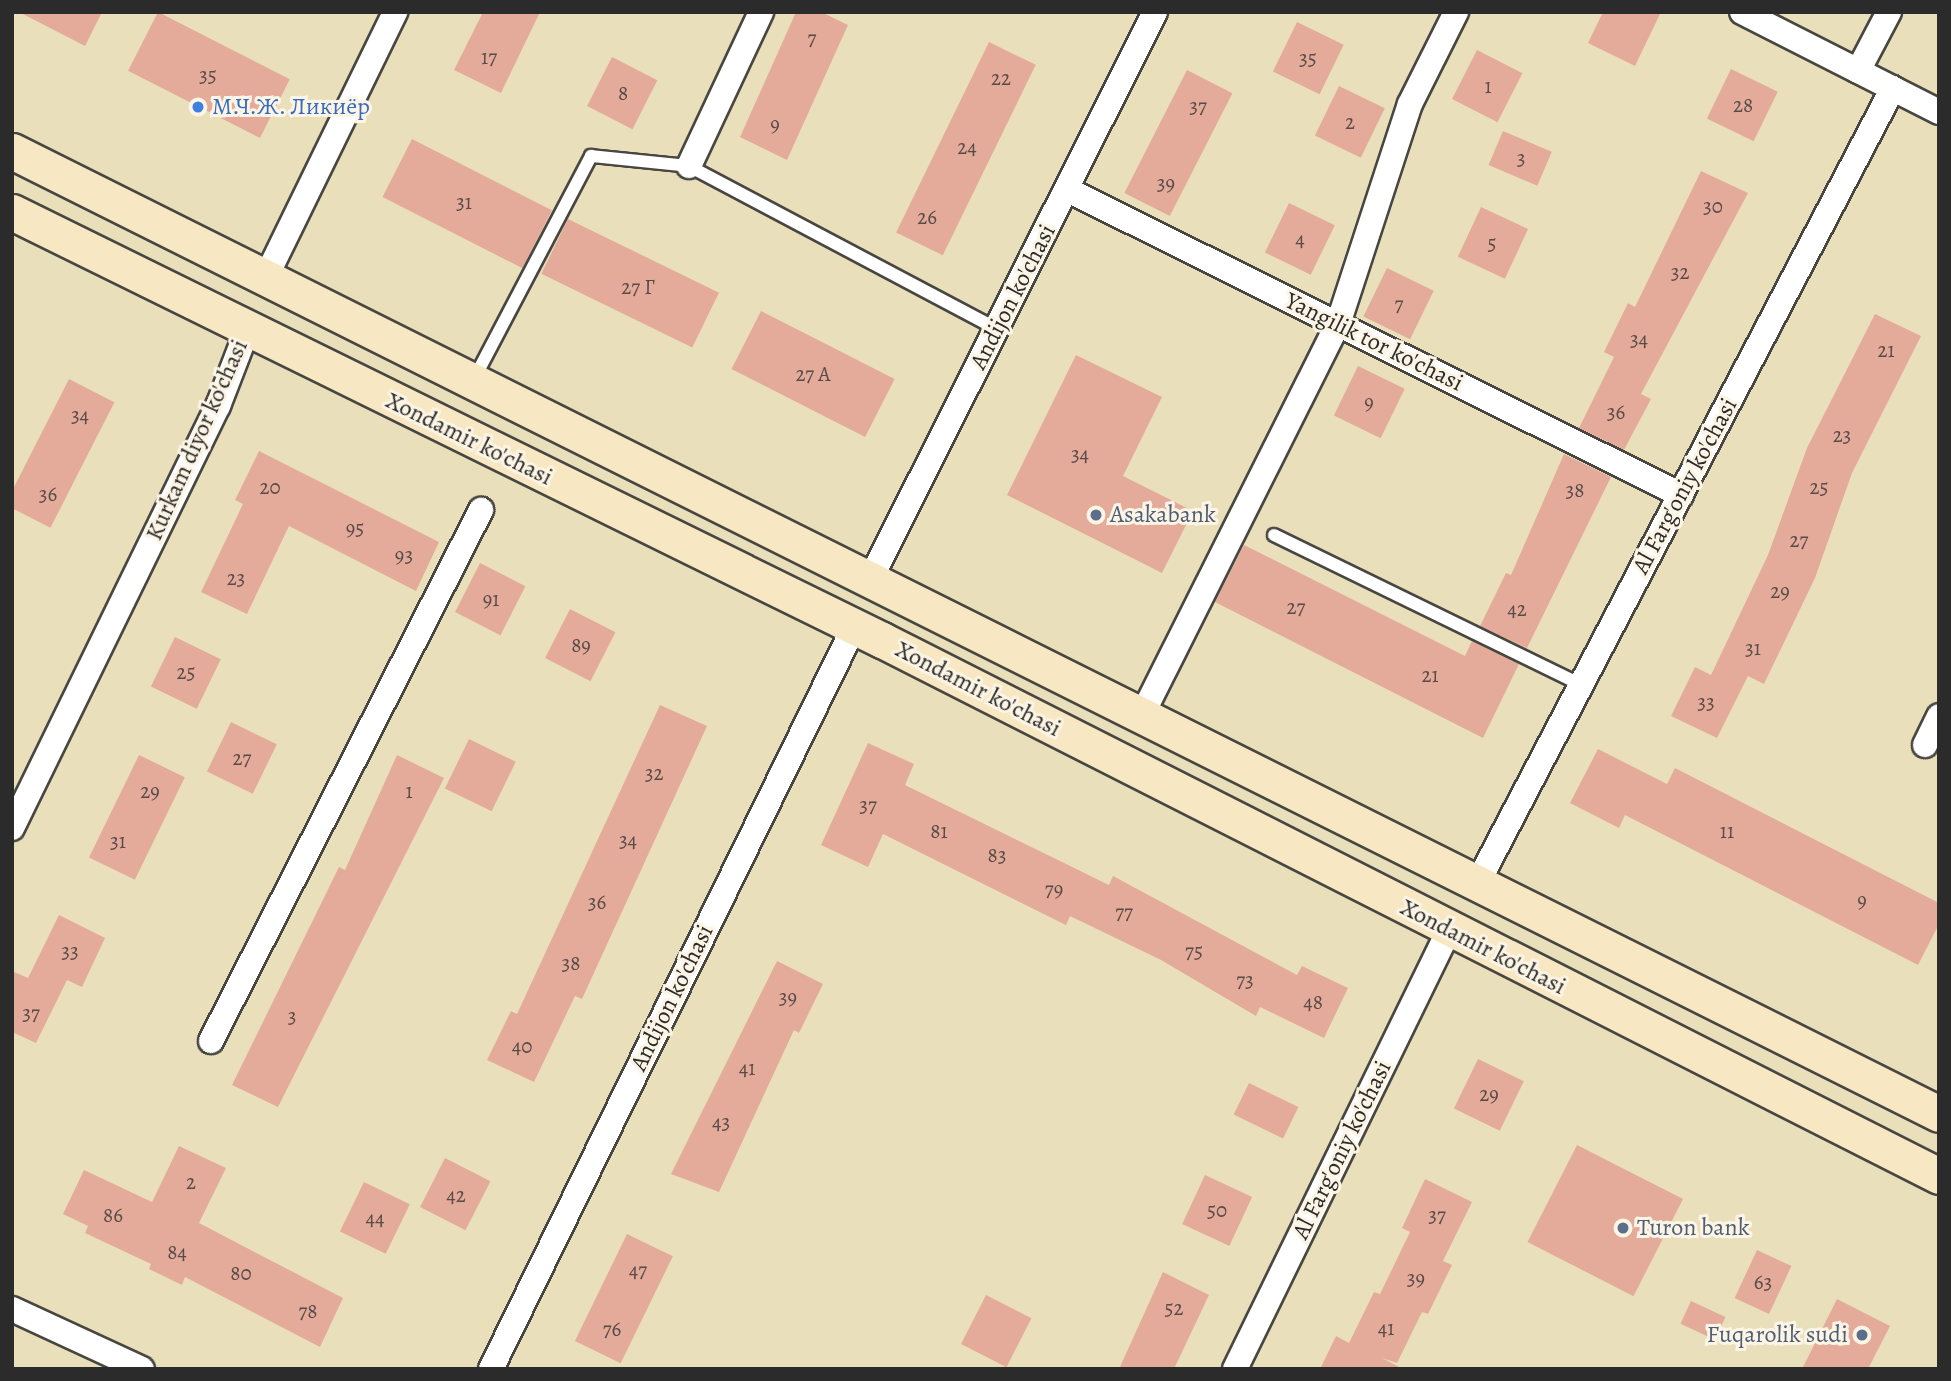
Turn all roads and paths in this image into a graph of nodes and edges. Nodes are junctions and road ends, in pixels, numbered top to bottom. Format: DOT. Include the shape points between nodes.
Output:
graph roads {
  1 [pos="395,12"];
  2 [pos="761,12"];
  3 [pos="1155,12"];
  4 [pos="1456,12"];
  5 [pos="1742,12"];
  6 [pos="1889,12"];
  7 [pos="1858,71"];
  8 [pos="1892,88"];
  9 [pos="1939,111"];
  10 [pos="12,151"];
  11 [pos="689,166"];
  12 [pos="1068,190"];
  13 [pos="12,212"];
  14 [pos="266,277"];
  15 [pos="1338,324"];
  16 [pos="997,329"];
  17 [pos="247,331"];
  18 [pos="473,382"];
  19 [pos="1681,495"];
  20 [pos="481,510"];
  21 [pos="1274,534"];
  22 [pos="870,580"];
  23 [pos="854,627"];
  24 [pos="1580,684"];
  25 [pos="1939,716"];
  26 [pos="1141,717"];
  27 [pos="1925,745"];
  28 [pos="12,828"];
  29 [pos="1477,884"];
  30 [pos="1449,930"];
  31 [pos="211,1041"];
  32 [pos="1939,1114"];
  33 [pos="1939,1176"];
  34 [pos="12,1309"];
  35 [pos="142,1369"];
  36 [pos="491,1369"];
  37 [pos="1235,1369"];
  1 -- 14 [label="street, Kurkam diyor ko'chasi"];
  2 -- 11 [label="street"];
  3 -- 12 [label="street, Andijon ko'chasi"];
  4 -- 15 [label="street" via="1410,104"];
  5 -- 7 [label="street"];
  6 -- 7 [label="street"];
  7 -- 8 [label="street"];
  8 -- 9 [label="street"];
  8 -- 19 [label="street, Al Farg'oniy ko'chasi"];
  10 -- 14 [label="main road, Xondamir ko'chasi"];
  11 -- 16 [label="lane"];
  11 -- 18 [label="lane" via="591,156"];
  12 -- 15 [label="street, Yangilik tor ko'chasi"];
  12 -- 16 [label="street, Andijon ko'chasi"];
  13 -- 17 [label="main road, Xondamir ko'chasi"];
  14 -- 17 [label="main road, Kurkam diyor ko'chasi"];
  14 -- 18 [label="main road, Xondamir ko'chasi"];
  15 -- 19 [label="street, Yangilik tor ko'chasi"];
  15 -- 26 [label="street"];
  16 -- 22 [label="street, Andijon ko'chasi"];
  17 -- 23 [label="main road, Xondamir ko'chasi"];
  17 -- 28 [label="street, Kurkam diyor ko'chasi" via="218,406"];
  18 -- 22 [label="main road, Xondamir ko'chasi"];
  19 -- 24 [label="street, Al Farg'oniy ko'chasi"];
  20 -- 31 [label="street"];
  21 -- 24 [label="lane"];
  22 -- 26 [label="main road, Xondamir ko'chasi"];
  23 -- 30 [label="main road, Xondamir ko'chasi"];
  23 -- 36 [label="street, Andijon ko'chasi"];
  24 -- 29 [label="street, Al Farg'oniy ko'chasi"];
  25 -- 27 [label="street"];
  26 -- 29 [label="main road, Xondamir ko'chasi"];
  29 -- 32 [label="main road, Xondamir ko'chasi"];
  30 -- 33 [label="main road, Xondamir ko'chasi"];
  30 -- 37 [label="street, Al Farg'oniy ko'chasi"];
  34 -- 35 [label="street"];
}
